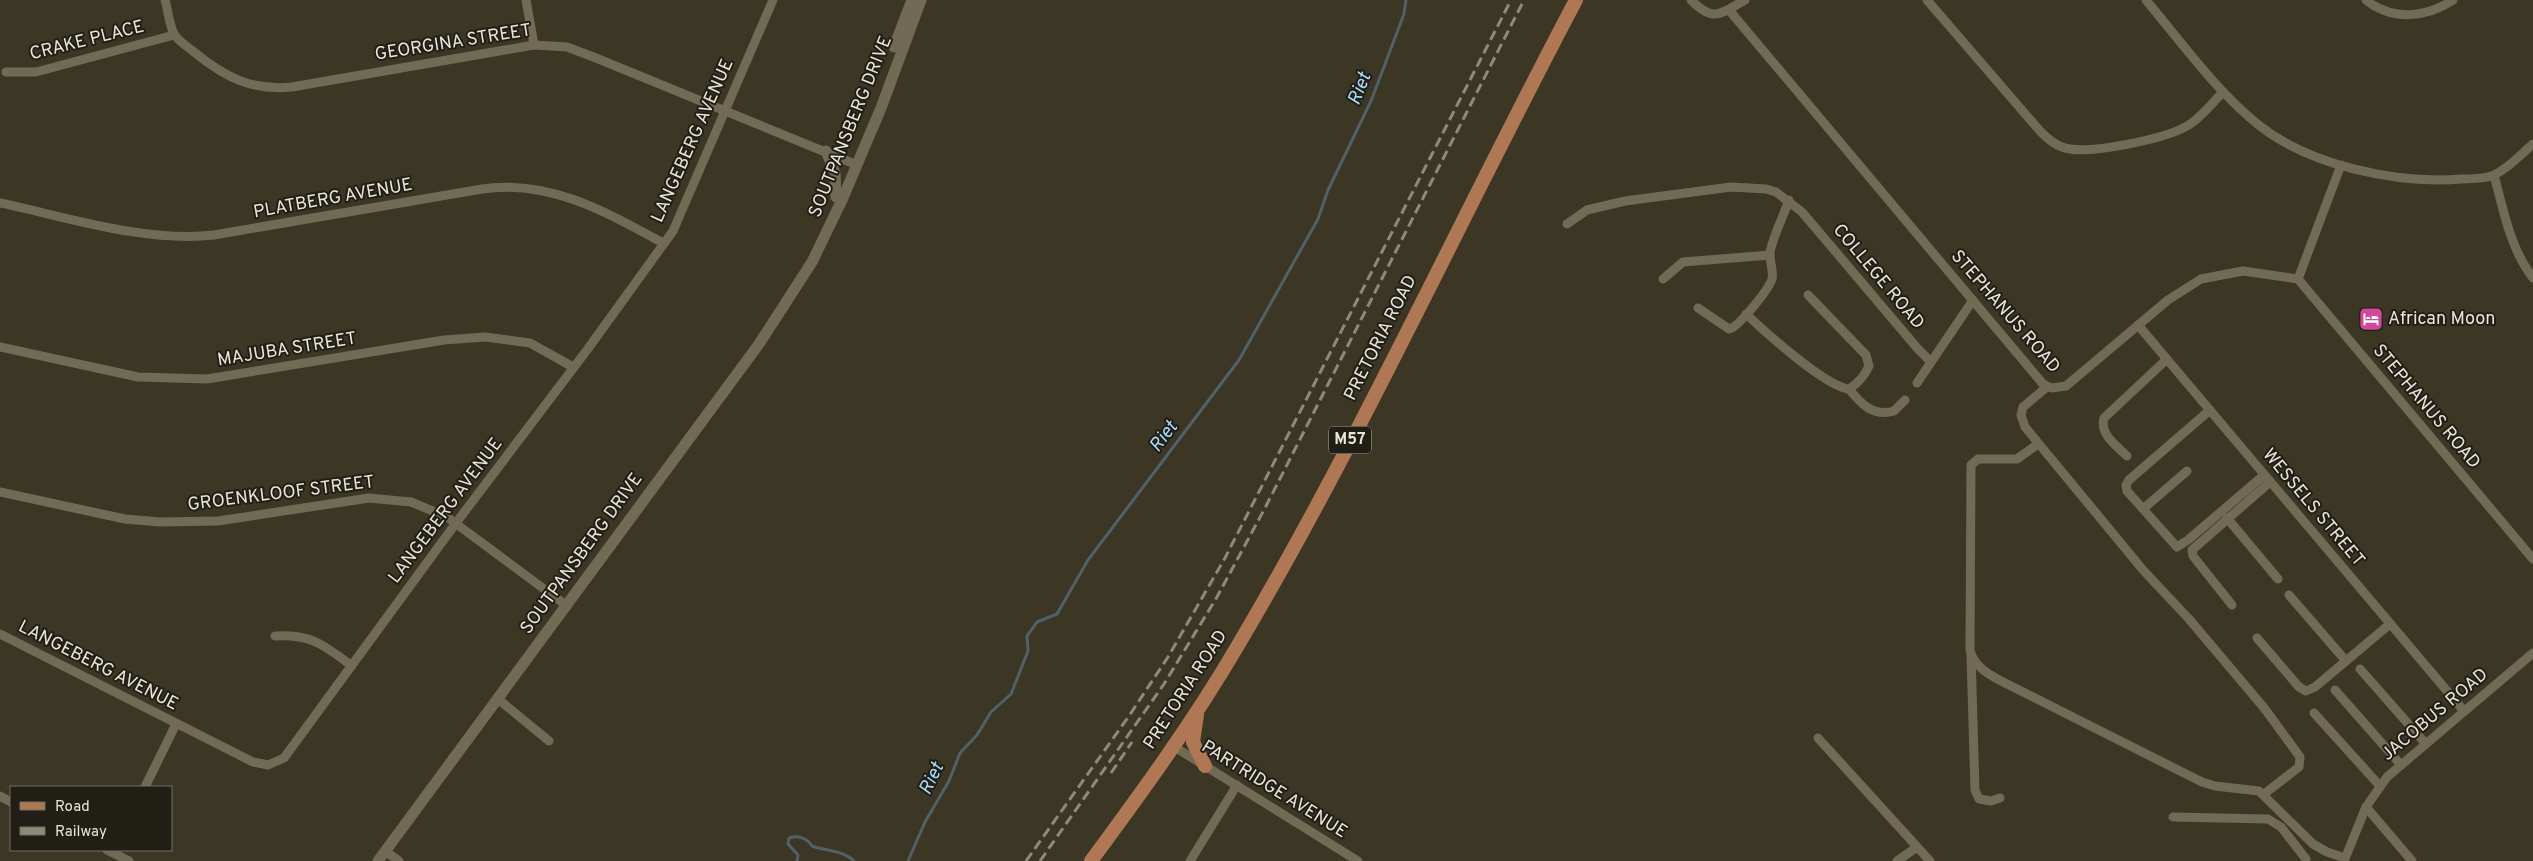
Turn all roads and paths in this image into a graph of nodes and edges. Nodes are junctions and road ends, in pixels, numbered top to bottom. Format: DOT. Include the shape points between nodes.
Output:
graph roads {
  1 [pos="165,0"];
  2 [pos="526,0"];
  3 [pos="773,0"];
  4 [pos="912,0"];
  5 [pos="921,0"];
  6 [pos="1576,0"];
  7 [pos="1691,0"];
  8 [pos="1745,0"];
  9 [pos="1928,0"];
  10 [pos="2146,0"];
  11 [pos="2366,0"];
  12 [pos="2454,0"];
  13 [pos="1729,10"];
  14 [pos="174,35"];
  15 [pos="534,45"];
  16 [pos="6,72"];
  17 [pos="2223,92"];
  18 [pos="726,110"];
  19 [pos="2533,144"];
  20 [pos="826,151"];
  21 [pos="854,163"];
  22 [pos="2341,165"];
  23 [pos="2494,175"];
  24 [pos="836,197"];
  25 [pos="1789,200"];
  26 [pos="0,203"];
  27 [pos="1567,224"];
  28 [pos="663,243"];
  29 [pos="1770,255"];
  30 [pos="809,264"];
  31 [pos="2533,278"];
  32 [pos="1663,279"];
  33 [pos="2298,279"];
  34 [pos="1808,295"];
  35 [pos="1972,300"];
  36 [pos="1698,308"];
  37 [pos="1746,314"];
  38 [pos="2138,325"];
  39 [pos="0,347"];
  40 [pos="2167,359"];
  41 [pos="1931,362"];
  42 [pos="574,367"];
  43 [pos="1917,384"];
  44 [pos="2048,387"];
  45 [pos="1849,389"];
  46 [pos="1905,400"];
  47 [pos="2210,410"];
  48 [pos="2038,444"];
  49 [pos="2126,456"];
  50 [pos="2187,471"];
  51 [pos="2264,475"];
  52 [pos="2270,482"];
  53 [pos="0,492"];
  54 [pos="2143,509"];
  55 [pos="2227,518"];
  56 [pos="456,523"];
  57 [pos="2533,559"];
  58 [pos="2278,579"];
  59 [pos="2289,595"];
  60 [pos="2232,605"];
  61 [pos="566,606"];
  62 [pos="2390,624"];
  63 [pos="0,634"];
  64 [pos="275,636"];
  65 [pos="2257,638"];
  66 [pos="2533,653"];
  67 [pos="1971,655"];
  68 [pos="2346,661"];
  69 [pos="351,665"];
  70 [pos="2360,669"];
  71 [pos="2335,690"];
  72 [pos="498,699"];
  73 [pos="1199,707"];
  74 [pos="2464,711"];
  75 [pos="2314,713"];
  76 [pos="176,724"];
  77 [pos="1818,738"];
  78 [pos="549,741"];
  79 [pos="2426,744"];
  80 [pos="1173,746"];
  81 [pos="2401,765"];
  82 [pos="1205,766"];
  83 [pos="1237,785"];
  84 [pos="145,786"];
  85 [pos="2380,786"];
  86 [pos="2264,794"];
  87 [pos="2000,798"];
  88 [pos="2366,807"];
  89 [pos="2173,817"];
  90 [pos="1917,847"];
  91 [pos="113,851"];
  92 [pos="385,851"];
  93 [pos="2306,860"];
  94 [pos="2344,860"];
  95 [pos="129,861"];
  96 [pos="378,861"];
  97 [pos="399,861"];
  98 [pos="1091,861"];
  99 [pos="1190,861"];
  100 [pos="1358,861"];
  101 [pos="1897,861"];
  102 [pos="1930,861"];
  103 [pos="2412,861"];
  1 -- 14 [label="street"];
  2 -- 15 [label="street"];
  3 -- 18 [label="street, LANGEBERG AVENUE"];
  4 -- 21 [label="street, SOUTPANSBERG DRIVE"];
  5 -- 21 [label="street, SOUTPANSBERG DRIVE"];
  6 -- 73 [label="main road, PRETORIA ROAD / M57" via="1336,468 1255,615"];
  7 -- 13 [label="street" via="1707,14"];
  8 -- 13 [label="street"];
  9 -- 17 [label="street" via="2040,132 2060,146 2096,149 2174,132 2194,121"];
  10 -- 17 [label="street"];
  11 -- 12 [label="street" via="2386,12 2407,15 2428,12"];
  13 -- 35 [label="street, STEPHANUS ROAD"];
  14 -- 15 [label="street, GEORGINA STREET" via="232,77 266,88 292,87"];
  14 -- 16 [label="street, CRAKE PLACE" via="36,72"];
  15 -- 18 [label="street, GEORGINA STREET" via="567,47"];
  17 -- 22 [label="street" via="2270,133"];
  18 -- 20 [label="street, GEORGINA STREET"];
  18 -- 28 [label="street, LANGEBERG AVENUE" via="678,221"];
  19 -- 23 [label="street"];
  20 -- 21 [label="street, GEORGINA STREET"];
  20 -- 24 [label="street" via="835,172"];
  21 -- 24 [label="street, SOUTPANSBERG DRIVE"];
  21 -- 30 [label="street, SOUTPANSBERG DRIVE" via="842,200"];
  22 -- 23 [label="street" via="2422,180 2444,181"];
  22 -- 33 [label="street"];
  23 -- 31 [label="street" via="2513,245"];
  24 -- 30 [label="street, SOUTPANSBERG DRIVE"];
  25 -- 27 [label="street, COLLEGE ROAD" via="1766,189 1715,188 1599,206 1580,213"];
  25 -- 29 [label="street"];
  25 -- 41 [label="street, COLLEGE ROAD"];
  26 -- 28 [label="street, PLATBERG AVENUE" via="154,235 184,238 515,186 548,190 611,216"];
  28 -- 42 [label="street, LANGEBERG AVENUE"];
  29 -- 32 [label="street" via="1683,262"];
  29 -- 37 [label="street" via="1773,271 1769,285"];
  30 -- 61 [label="street, SOUTPANSBERG DRIVE" via="759,344"];
  33 -- 38 [label="street, STEPHANUS ROAD" via="2243,271 2214,275 2186,288"];
  33 -- 57 [label="street, STEPHANUS ROAD"];
  34 -- 45 [label="street" via="1866,355 1869,366 1866,372"];
  35 -- 41 [label="street, COLLEGE ROAD"];
  35 -- 44 [label="street, STEPHANUS ROAD"];
  36 -- 37 [label="street" via="1729,329"];
  37 -- 45 [label="street" via="1806,364 1838,386"];
  38 -- 40 [label="street, WESSELS STREET"];
  38 -- 44 [label="street, STEPHANUS ROAD" via="2071,383 2062,388"];
  39 -- 42 [label="street, MAJUBA STREET" via="138,377 207,379 444,340 485,337 530,343"];
  40 -- 47 [label="street, WESSELS STREET"];
  40 -- 49 [label="street" via="2104,418 2105,433"];
  41 -- 43 [label="street, COLLEGE ROAD"];
  42 -- 56 [label="street, LANGEBERG AVENUE"];
  44 -- 48 [label="street" via="2021,410 2025,427"];
  45 -- 46 [label="street" via="1862,405 1878,412 1894,411"];
  47 -- 51 [label="street, WESSELS STREET"];
  47 -- 54 [label="street" via="2127,483 2127,490"];
  48 -- 67 [label="street" via="2018,459 1978,459 1972,465"];
  48 -- 86 [label="street" via="2265,709 2298,752 2301,759 2299,767"];
  50 -- 54 [label="street"];
  51 -- 52 [label="street, WESSELS STREET"];
  51 -- 54 [label="street" via="2179,546 2173,545"];
  52 -- 55 [label="street"];
  52 -- 62 [label="street, WESSELS STREET"];
  53 -- 56 [label="street, GROENKLOOF STREET" via="125,519 160,522 218,521 382,498 425,507"];
  55 -- 58 [label="street"];
  55 -- 60 [label="street" via="2192,552"];
  56 -- 61 [label="street, GROENKLOOF STREET"];
  56 -- 69 [label="street, LANGEBERG AVENUE"];
  59 -- 68 [label="street"];
  61 -- 72 [label="street, SOUTPANSBERG DRIVE"];
  62 -- 68 [label="street"];
  62 -- 74 [label="street, WESSELS STREET"];
  63 -- 76 [label="street, LANGEBERG AVENUE"];
  64 -- 69 [label="street" via="312,639"];
  65 -- 68 [label="street" via="2302,690 2312,689"];
  66 -- 74 [label="street, JACOBUS ROAD"];
  67 -- 86 [label="street" via="1993,676 2202,782 2254,789"];
  67 -- 87 [label="street" via="1975,790 1980,799 1991,801"];
  69 -- 76 [label="street, LANGEBERG AVENUE" via="290,752 274,764 253,762"];
  70 -- 79 [label="street"];
  71 -- 81 [label="street"];
  72 -- 78 [label="street"];
  72 -- 92 [label="street, SOUTPANSBERG DRIVE"];
  73 -- 80 [label="main road, PRETORIA ROAD / M57"];
  73 -- 82 [label="main road" via="1194,742"];
  74 -- 79 [label="street, JACOBUS ROAD"];
  75 -- 85 [label="street"];
  76 -- 84 [label="street"];
  77 -- 90 [label="street"];
  79 -- 81 [label="street, JACOBUS ROAD"];
  80 -- 82 [label="street, PARTRIDGE AVENUE"];
  80 -- 98 [label="main road, PRETORIA ROAD / M57"];
  81 -- 85 [label="street, JACOBUS ROAD"];
  82 -- 83 [label="street, PARTRIDGE AVENUE"];
  83 -- 99 [label="street"];
  83 -- 100 [label="street, PARTRIDGE AVENUE"];
  85 -- 88 [label="street, JACOBUS ROAD"];
  86 -- 94 [label="street" via="2314,844"];
  88 -- 94 [label="street, JACOBUS ROAD"];
  88 -- 103 [label="street"];
  89 -- 93 [label="street" via="2268,820 2281,827"];
  90 -- 101 [label="street"];
  90 -- 102 [label="street"];
  91 -- 95 [label="street"];
  92 -- 96 [label="street, SOUTPANSBERG DRIVE"];
  92 -- 97 [label="street"];
}
